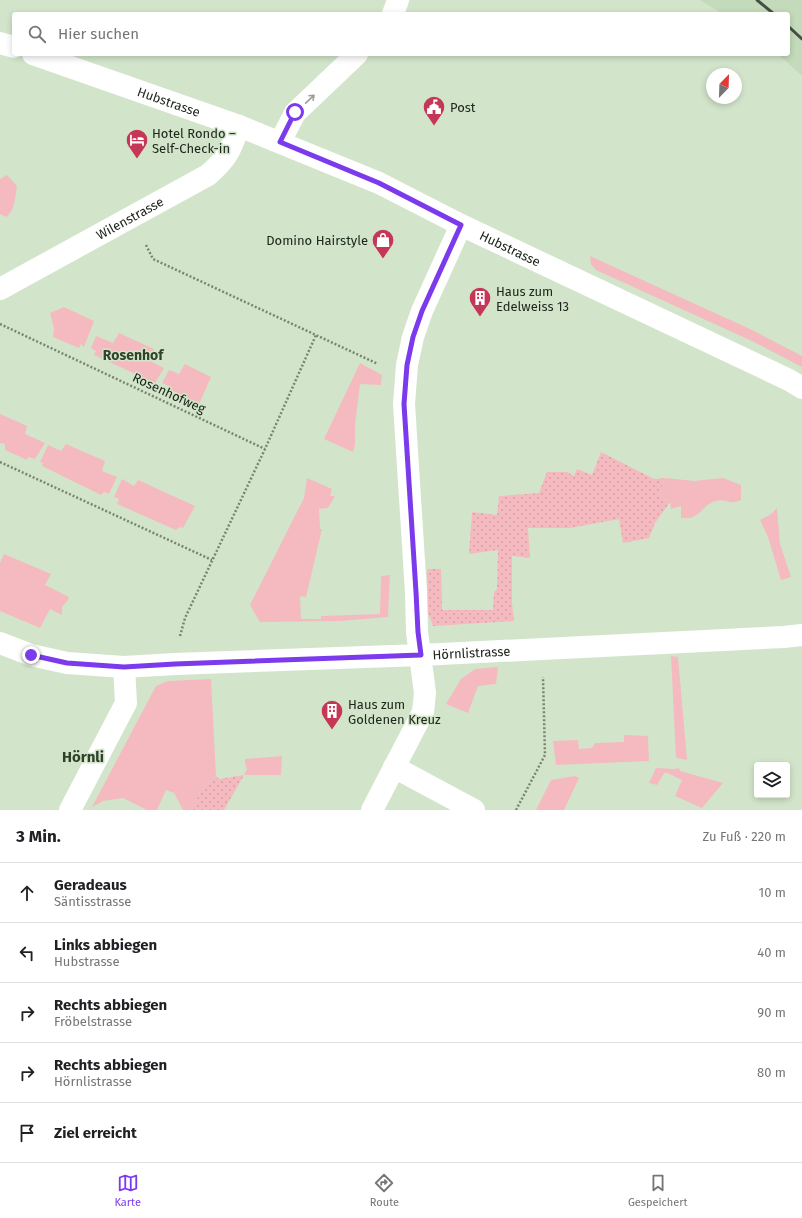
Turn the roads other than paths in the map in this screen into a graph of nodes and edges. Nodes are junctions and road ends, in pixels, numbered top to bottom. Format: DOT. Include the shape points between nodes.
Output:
graph roads {
  1 [pos="398,0"];
  2 [pos="394,12"];
  3 [pos="0,42"];
  4 [pos="12,47"];
  5 [pos="39,56"];
  6 [pos="355,56"];
  7 [pos="239,126"];
  8 [pos="280,142"];
  9 [pos="461,225"];
  10 [pos="0,288"];
  11 [pos="802,388"];
  12 [pos="802,635"];
  13 [pos="0,643"];
  14 [pos="421,655"];
  15 [pos="124,667"];
  16 [pos="394,768"];
  17 [pos="70,810"];
  18 [pos="372,810"];
  19 [pos="474,810"];
  1 -- 2 [label="street"];
  3 -- 4 [label="street"];
  5 -- 7 [label="street, Hubstrasse"];
  8 -- 6 [label="street, one-way" via="295,112"];
  7 -- 8 [label="street, Hubstrasse"];
  7 -- 10 [label="street, Wilenstrasse" via="228,153 220,165 208,175"];
  8 -- 9 [label="street, Hubstrasse" via="379,183"];
  9 -- 11 [label="street, Hubstrasse"];
  9 -- 14 [label="street" via="422,311 407,365 404,404"];
  12 -- 14 [label="street, Hörnlistrasse"];
  13 -- 15 [label="street, Hörnlistrasse" via="31,655 67,663"];
  14 -- 15 [label="street, Hörnlistrasse"];
  14 -- 16 [label="street" via="425,692 423,712"];
  15 -- 17 [label="street" via="126,703"];
  16 -- 18 [label="street"];
  16 -- 19 [label="street"];
}
